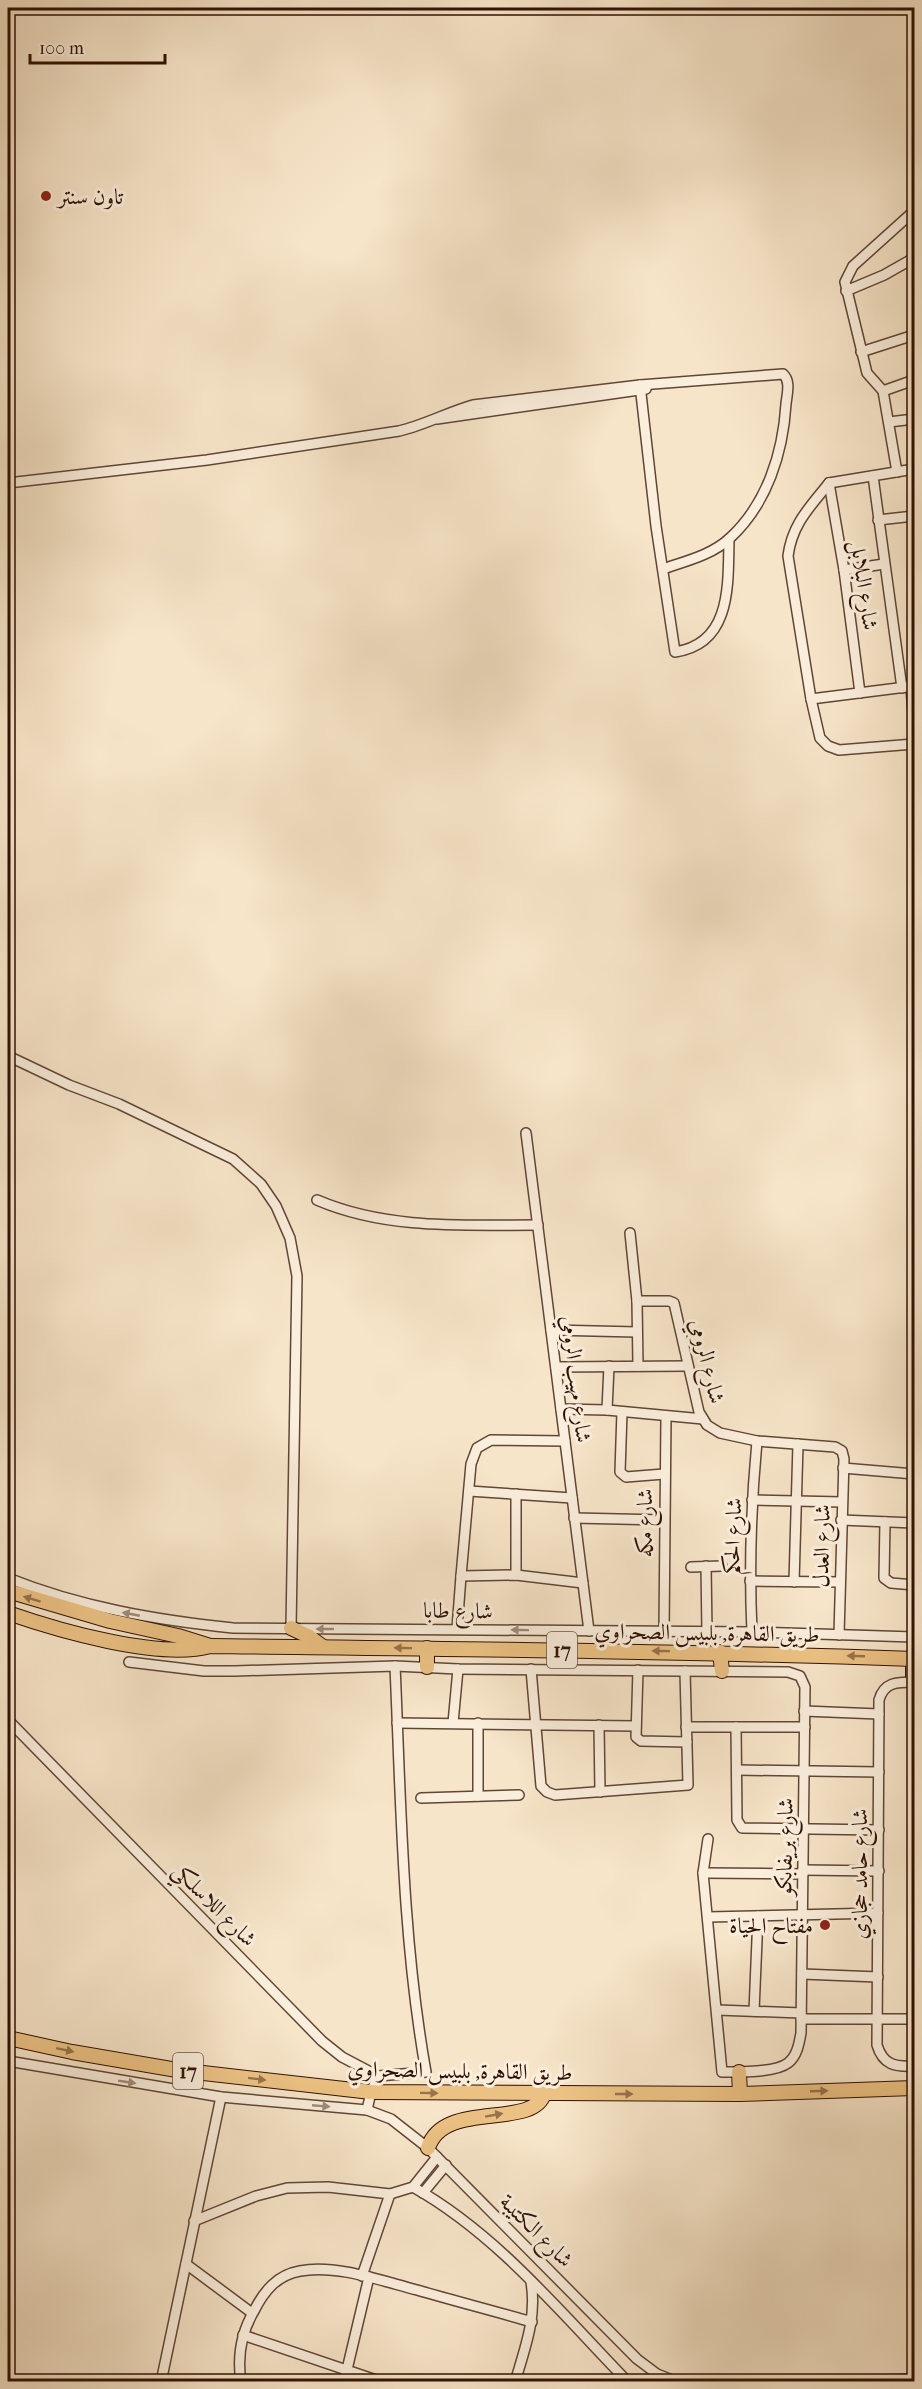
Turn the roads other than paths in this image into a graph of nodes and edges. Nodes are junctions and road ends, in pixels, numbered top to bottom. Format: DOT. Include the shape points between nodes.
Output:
graph roads {
  1 [pos="915,212"];
  2 [pos="915,258"];
  3 [pos="846,291"];
  4 [pos="915,335"];
  5 [pos="861,352"];
  6 [pos="915,380"];
  7 [pos="644,387"];
  8 [pos="883,391"];
  9 [pos="915,419"];
  10 [pos="889,422"];
  11 [pos="915,469"];
  12 [pos="897,472"];
  13 [pos="873,476"];
  14 [pos="8,483"];
  15 [pos="829,483"];
  16 [pos="915,516"];
  17 [pos="878,520"];
  18 [pos="729,539"];
  19 [pos="884,564"];
  20 [pos="663,569"];
  21 [pos="844,570"];
  22 [pos="909,687"];
  23 [pos="860,693"];
  24 [pos="811,699"];
  25 [pos="915,724"];
  26 [pos="915,744"];
  27 [pos="8,1056"];
  28 [pos="526,1133"];
  29 [pos="317,1200"];
  30 [pos="538,1226"];
  31 [pos="630,1233"];
  32 [pos="637,1301"];
  33 [pos="551,1330"];
  34 [pos="637,1332"];
  35 [pos="609,1366"];
  36 [pos="638,1366"];
  37 [pos="688,1366"];
  38 [pos="556,1367"];
  39 [pos="561,1409"];
  40 [pos="607,1410"];
  41 [pos="622,1412"];
  42 [pos="666,1416"];
  43 [pos="702,1419"];
  44 [pos="565,1441"];
  45 [pos="757,1441"];
  46 [pos="798,1444"];
  47 [pos="844,1463"];
  48 [pos="664,1474"];
  49 [pos="915,1474"];
  50 [pos="468,1491"];
  51 [pos="516,1494"];
  52 [pos="572,1498"];
  53 [pos="752,1500"];
  54 [pos="795,1501"];
  55 [pos="842,1502"];
  56 [pos="574,1518"];
  57 [pos="663,1520"];
  58 [pos="841,1520"];
  59 [pos="885,1522"];
  60 [pos="915,1523"];
  61 [pos="706,1566"];
  62 [pos="722,1566"];
  63 [pos="692,1567"];
  64 [pos="516,1575"];
  65 [pos="461,1576"];
  66 [pos="8,1578"];
  67 [pos="750,1581"];
  68 [pos="794,1582"];
  69 [pos="840,1582"];
  70 [pos="582,1583"];
  71 [pos="915,1585"];
  72 [pos="8,1591"];
  73 [pos="8,1613"];
  74 [pos="291,1629"];
  75 [pos="457,1629"];
  76 [pos="589,1631"];
  77 [pos="664,1631"];
  78 [pos="707,1632"];
  79 [pos="752,1632"];
  80 [pos="839,1635"];
  81 [pos="915,1637"];
  82 [pos="210,1646"];
  83 [pos="323,1647"];
  84 [pos="427,1648"];
  85 [pos="720,1652"];
  86 [pos="914,1659"];
  87 [pos="129,1662"];
  88 [pos="395,1666"];
  89 [pos="427,1667"];
  90 [pos="458,1669"];
  91 [pos="531,1669"];
  92 [pos="638,1670"];
  93 [pos="685,1671"];
  94 [pos="722,1671"];
  95 [pos="914,1682"];
  96 [pos="804,1711"];
  97 [pos="879,1714"];
  98 [pos="8,1720"];
  99 [pos="397,1723"];
  100 [pos="453,1723"];
  101 [pos="478,1723"];
  102 [pos="535,1724"];
  103 [pos="599,1725"];
  104 [pos="635,1726"];
  105 [pos="686,1727"];
  106 [pos="736,1727"];
  107 [pos="805,1727"];
  108 [pos="687,1742"];
  109 [pos="737,1770"];
  110 [pos="804,1771"];
  111 [pos="879,1772"];
  112 [pos="600,1792"];
  113 [pos="519,1795"];
  114 [pos="478,1796"];
  115 [pos="421,1798"];
  116 [pos="803,1830"];
  117 [pos="879,1830"];
  118 [pos="708,1839"];
  119 [pos="879,1871"];
  120 [pos="803,1872"];
  121 [pos="703,1873"];
  122 [pos="878,1913"];
  123 [pos="802,1915"];
  124 [pos="758,1916"];
  125 [pos="708,1917"];
  126 [pos="801,1974"];
  127 [pos="878,1977"];
  128 [pos="717,2010"];
  129 [pos="754,2011"];
  130 [pos="801,2016"];
  131 [pos="878,2019"];
  132 [pos="915,2019"];
  133 [pos="8,2038"];
  134 [pos="8,2061"];
  135 [pos="915,2066"];
  136 [pos="739,2072"];
  137 [pos="378,2076"];
  138 [pos="915,2088"];
  139 [pos="371,2092"];
  140 [pos="544,2094"];
  141 [pos="741,2094"];
  142 [pos="221,2097"];
  143 [pos="367,2110"];
  144 [pos="432,2152"];
  145 [pos="446,2165"];
  146 [pos="412,2187"];
  147 [pos="423,2193"];
  148 [pos="390,2194"];
  149 [pos="194,2221"];
  150 [pos="186,2264"];
  151 [pos="366,2277"];
  152 [pos="531,2282"];
  153 [pos="252,2313"];
  154 [pos="532,2322"];
  155 [pos="243,2335"];
  156 [pos="347,2370"];
  157 [pos="915,2379"];
  158 [pos="161,2382"];
  159 [pos="241,2382"];
  160 [pos="344,2382"];
  161 [pos="382,2382"];
  162 [pos="515,2382"];
  163 [pos="628,2382"];
  164 [pos="677,2382"];
  165 [pos="822,2382"];
  1 -- 3 [label="street" via="853,266 846,277"];
  2 -- 3 [label="street"];
  3 -- 5 [label="street"];
  4 -- 5 [label="street"];
  5 -- 8 [label="street" via="867,373"];
  6 -- 8 [label="street"];
  7 -- 14 [label="street" via="436,419 399,431 295,447"];
  7 -- 18 [label="street" via="780,373 788,379 783,433 771,479"];
  7 -- 20 [label="street"];
  8 -- 10 [label="street"];
  9 -- 10 [label="street"];
  10 -- 12 [label="street"];
  11 -- 12 [label="street"];
  12 -- 13 [label="street"];
  13 -- 15 [label="street"];
  13 -- 17 [label="street"];
  15 -- 21 [label="street, شارع البلابل"];
  15 -- 24 [label="street" via="796,526 788,556"];
  16 -- 17 [label="street"];
  17 -- 19 [label="street"];
  18 -- 20 [label="street" via="711,551"];
  18 -- 20 [label="street" via="724,607 707,638 692,650 675,652"];
  19 -- 21 [label="street"];
  19 -- 22 [label="street"];
  21 -- 23 [label="street, شارع البلابل"];
  22 -- 23 [label="street"];
  22 -- 25 [label="street"];
  23 -- 24 [label="street"];
  24 -- 26 [label="street" via="820,738 828,746 839,750"];
  27 -- 74 [label="street" via="223,1153 252,1175 279,1212 290,1238 297,1276"];
  28 -- 30 [label="street, شارع مهيب الرومي"];
  29 -- 30 [label="street" via="348,1213 393,1221"];
  30 -- 33 [label="street, شارع مهيب الرومي"];
  31 -- 32 [label="street"];
  32 -- 34 [label="street"];
  32 -- 37 [label="street, شارع الرومي" via="674,1303"];
  33 -- 34 [label="street"];
  33 -- 38 [label="street, شارع مهيب الرومي"];
  34 -- 36 [label="street"];
  35 -- 36 [label="street"];
  35 -- 38 [label="street"];
  35 -- 40 [label="street"];
  36 -- 37 [label="street"];
  37 -- 43 [label="street, شارع الرومي"];
  38 -- 39 [label="street, شارع مهيب الرومي"];
  39 -- 40 [label="street"];
  39 -- 44 [label="street, شارع مهيب الرومي"];
  40 -- 41 [label="street"];
  41 -- 42 [label="street"];
  41 -- 48 [label="street" via="620,1472 626,1477"];
  42 -- 43 [label="street"];
  42 -- 48 [label="street, شارع مكه"];
  43 -- 45 [label="street, شارع الرومي" via="720,1433"];
  44 -- 50 [label="street" via="483,1443 473,1454"];
  44 -- 52 [label="street, شارع مهيب الرومي"];
  45 -- 46 [label="street, شارع الرومي"];
  45 -- 53 [label="street, شارع الحكم"];
  46 -- 47 [label="street, شارع الرومي" via="835,1447 842,1451"];
  46 -- 54 [label="street"];
  47 -- 49 [label="street"];
  47 -- 55 [label="street, شارع العدل"];
  48 -- 57 [label="street, شارع مكه"];
  50 -- 51 [label="street"];
  50 -- 65 [label="street"];
  51 -- 52 [label="street"];
  51 -- 64 [label="street"];
  52 -- 56 [label="street, شارع مهيب الرومي"];
  53 -- 54 [label="street"];
  53 -- 67 [label="street, شارع الحكم"];
  54 -- 55 [label="street"];
  54 -- 68 [label="street"];
  55 -- 58 [label="street, شارع العدل"];
  56 -- 57 [label="street"];
  56 -- 70 [label="street, شارع مهيب الرومي"];
  57 -- 77 [label="street, شارع مكه"];
  58 -- 59 [label="street"];
  58 -- 69 [label="street, شارع العدل"];
  59 -- 60 [label="street"];
  59 -- 71 [label="street" via="884,1578 891,1583"];
  61 -- 62 [label="street"];
  61 -- 63 [label="street"];
  61 -- 78 [label="street"];
  64 -- 65 [label="street"];
  64 -- 70 [label="street"];
  65 -- 75 [label="street"];
  74 -- 66 [label="street, شارع طابا, one-way" via="171,1622 112,1610"];
  67 -- 68 [label="street"];
  67 -- 79 [label="street, شارع الحكم"];
  68 -- 69 [label="street"];
  69 -- 80 [label="street, شارع العدل"];
  70 -- 76 [label="street, شارع مهيب الرومي"];
  82 -- 72 [label="highway, one-way"];
  73 -- 82 [label="highway" via="104,1639 187,1650"];
  75 -- 74 [label="street, شارع طابا, one-way"];
  74 -- 83 [label="highway"];
  76 -- 75 [label="street, شارع طابا, one-way"];
  76 -- 77 [label="street, شارع طابا"];
  77 -- 78 [label="street, شارع طابا"];
  78 -- 79 [label="street, شارع طابا"];
  79 -- 80 [label="street, شارع طابا"];
  80 -- 81 [label="street, شارع طابا"];
  82 -- 83 [label="highway, طريق القاهرة, بلبيس الصحراوي / 17"];
  84 -- 83 [label="highway, طريق القاهرة, بلبيس الصحراوي / 17, one-way"];
  85 -- 84 [label="highway, طريق القاهرة, بلبيس الصحراوي / 17, one-way"];
  84 -- 89 [label="highway"];
  86 -- 85 [label="highway, طريق القاهرة, بلبيس الصحراوي / 17, one-way"];
  85 -- 94 [label="highway"];
  86 -- 95 [label="highway"];
  87 -- 88 [label="street" via="204,1671"];
  88 -- 89 [label="street"];
  88 -- 99 [label="street"];
  89 -- 90 [label="street"];
  90 -- 91 [label="street"];
  90 -- 100 [label="street"];
  91 -- 92 [label="street"];
  91 -- 102 [label="street"];
  92 -- 93 [label="street"];
  92 -- 104 [label="street"];
  93 -- 94 [label="street"];
  93 -- 105 [label="street"];
  94 -- 96 [label="street, شارع بريفابكو" via="795,1673 805,1687"];
  95 -- 97 [label="street, شارع حامد حجازي" via="891,1683 884,1688"];
  96 -- 97 [label="street"];
  96 -- 107 [label="street, شارع بريفابكو"];
  97 -- 111 [label="street, شارع حامد حجازي"];
  98 -- 137 [label="street, شارع اللاسلكي" via="322,2041"];
  99 -- 100 [label="street"];
  99 -- 137 [label="street" via="410,1960 426,2072"];
  100 -- 101 [label="street"];
  101 -- 102 [label="street"];
  101 -- 114 [label="street"];
  102 -- 103 [label="street"];
  102 -- 112 [label="street" via="543,1790 555,1795"];
  103 -- 104 [label="street"];
  103 -- 112 [label="street"];
  104 -- 108 [label="street" via="635,1735 641,1741"];
  105 -- 106 [label="street"];
  105 -- 108 [label="street"];
  106 -- 107 [label="street"];
  106 -- 109 [label="street"];
  107 -- 110 [label="street, شارع بريفابكو"];
  108 -- 112 [label="street" via="688,1785"];
  109 -- 110 [label="street"];
  109 -- 116 [label="street" via="739,1826 746,1830"];
  110 -- 111 [label="street"];
  110 -- 116 [label="street, شارع بريفابكو"];
  111 -- 117 [label="street, شارع حامد حجازي"];
  113 -- 114 [label="street"];
  114 -- 115 [label="street"];
  116 -- 117 [label="street"];
  116 -- 120 [label="street, شارع بريفابكو"];
  117 -- 119 [label="street, شارع حامد حجازي"];
  118 -- 121 [label="street"];
  119 -- 120 [label="street"];
  119 -- 122 [label="street, شارع حامد حجازي"];
  120 -- 121 [label="street"];
  120 -- 123 [label="street, شارع بريفابكو"];
  121 -- 125 [label="street"];
  122 -- 123 [label="street"];
  122 -- 127 [label="street, شارع حامد حجازي"];
  123 -- 124 [label="street"];
  123 -- 126 [label="street, شارع بريفابكو"];
  124 -- 125 [label="street"];
  124 -- 129 [label="street"];
  125 -- 128 [label="street"];
  126 -- 127 [label="street"];
  126 -- 130 [label="street, شارع بريفابكو"];
  127 -- 131 [label="street, شارع حامد حجازي"];
  128 -- 129 [label="street"];
  128 -- 136 [label="street, شارع بريفابكو" via="722,2072"];
  129 -- 130 [label="street"];
  130 -- 131 [label="street"];
  130 -- 136 [label="street, شارع بريفابكو" via="798,2046 786,2065"];
  131 -- 132 [label="street"];
  131 -- 135 [label="street, شارع حامد حجازي" via="877,2045 885,2061 892,2066"];
  133 -- 139 [label="highway, طريق القاهرة, بلبيس الصحراوي / 17, one-way" via="177,2070"];
  134 -- 142 [label="street, شارع الكتيبة, one-way"];
  136 -- 141 [label="highway"];
  137 -- 139 [label="street"];
  141 -- 138 [label="highway, طريق القاهرة, بلبيس الصحراوي / 17, one-way"];
  139 -- 140 [label="highway, طريق القاهرة, بلبيس الصحراوي / 17, one-way"];
  139 -- 143 [label="street"];
  140 -- 141 [label="highway, طريق القاهرة, بلبيس الصحراوي / 17, one-way"];
  144 -- 140 [label="highway, one-way" via="435,2133 448,2124 525,2110 539,2103"];
  142 -- 143 [label="street, شارع الكتيبة, one-way"];
  142 -- 149 [label="street"];
  143 -- 144 [label="street, شارع الكتيبة" via="391,2119"];
  144 -- 145 [label="street, شارع الكتيبة"];
  144 -- 146 [label="street"];
  145 -- 147 [label="street"];
  145 -- 164 [label="street, شارع الكتيبة" via="637,2359 657,2374"];
  146 -- 147 [label="street"];
  146 -- 148 [label="street"];
  147 -- 152 [label="street" via="479,2233"];
  148 -- 149 [label="street" via="328,2187 287,2188"];
  148 -- 151 [label="street"];
  149 -- 150 [label="street"];
  150 -- 153 [label="street"];
  150 -- 158 [label="street"];
  151 -- 153 [label="street" via="319,2268 298,2271 279,2278 265,2291"];
  151 -- 154 [label="street"];
  151 -- 156 [label="street"];
  152 -- 154 [label="street"];
  152 -- 163 [label="street"];
  153 -- 155 [label="street"];
  154 -- 162 [label="street"];
  155 -- 156 [label="street"];
  155 -- 159 [label="street" via="239,2350"];
  156 -- 160 [label="street"];
  156 -- 161 [label="street"];
  157 -- 165 [label="street"];
}
